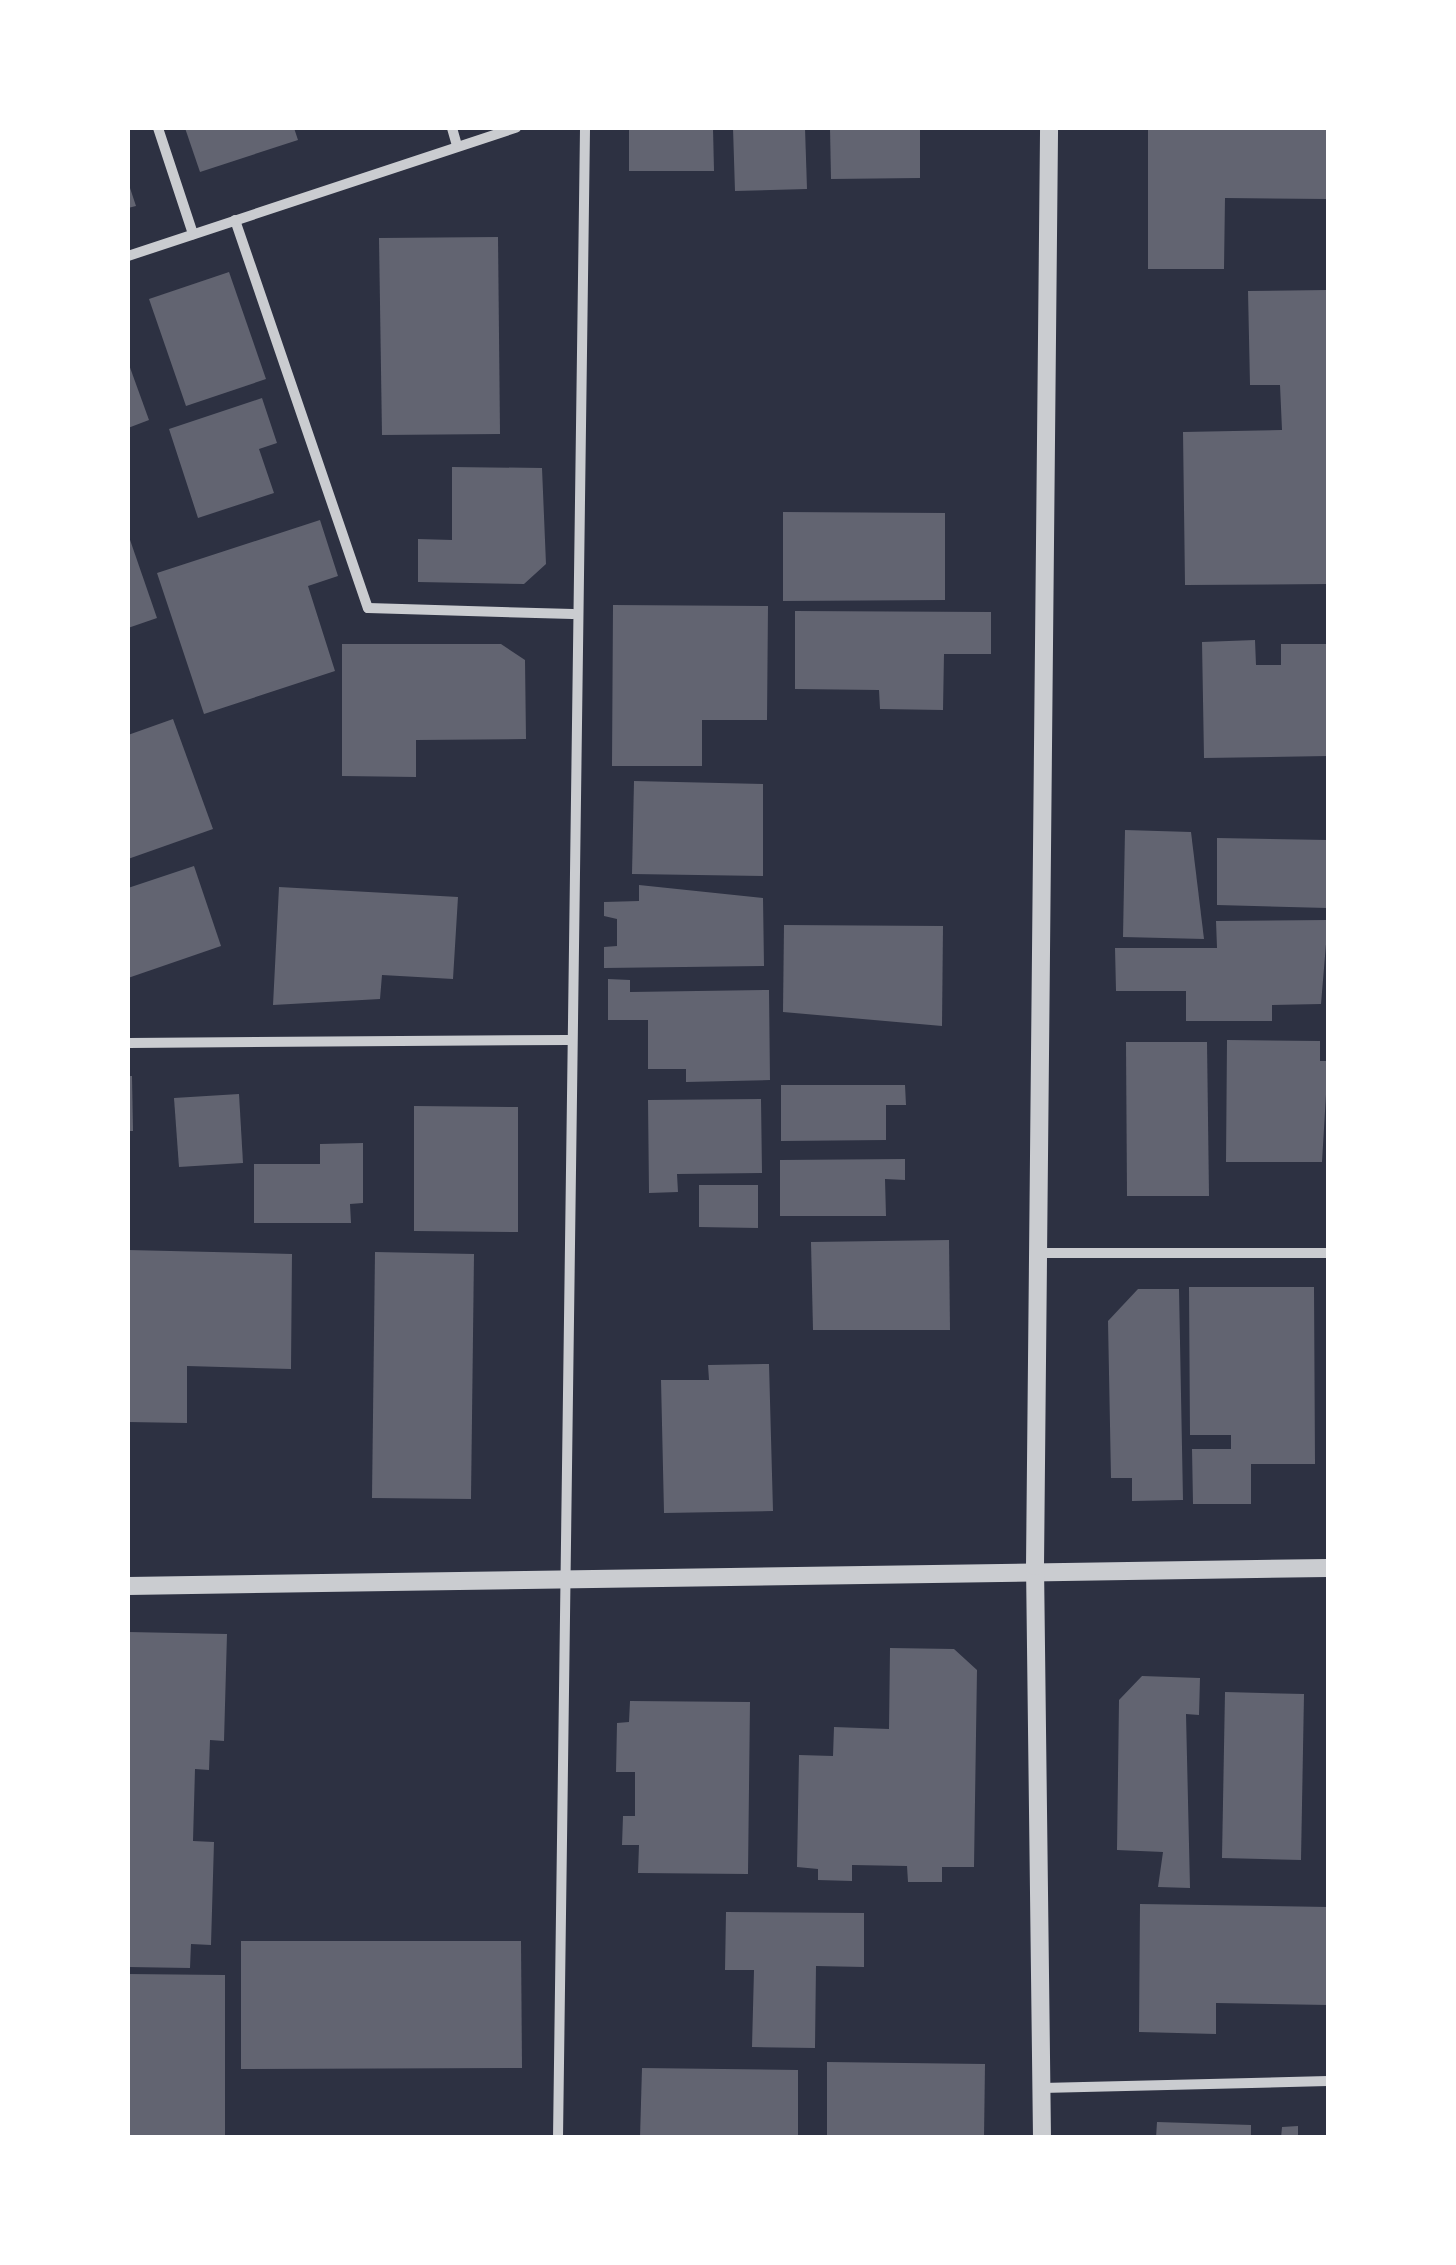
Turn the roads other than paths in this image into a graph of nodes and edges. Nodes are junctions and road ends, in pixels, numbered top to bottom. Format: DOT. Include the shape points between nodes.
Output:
graph roads {
  1 [pos="158,128"];
  2 [pos="452,128"];
  3 [pos="516,128"];
  4 [pos="585,128"];
  5 [pos="1049,128"];
  6 [pos="458,145"];
  7 [pos="235,220"];
  8 [pos="192,234"];
  9 [pos="128,256"];
  10 [pos="573,614"];
  11 [pos="568,1040"];
  12 [pos="128,1042"];
  13 [pos="1038,1253"];
  14 [pos="1328,1254"];
  15 [pos="1035,1566"];
  16 [pos="1328,1568"];
  17 [pos="567,1578"];
  18 [pos="128,1586"];
  19 [pos="1328,2080"];
  20 [pos="1042,2088"];
  21 [pos="558,2138"];
  22 [pos="1042,2138"];
  1 -- 8 [label="street"];
  2 -- 6 [label="street"];
  3 -- 6 [label="street"];
  4 -- 10 [label="street"];
  5 -- 13 [label="street"];
  6 -- 7 [label="street"];
  7 -- 8 [label="street"];
  7 -- 10 [label="street" via="368,608"];
  8 -- 9 [label="street"];
  10 -- 11 [label="street"];
  11 -- 12 [label="street"];
  11 -- 17 [label="street"];
  13 -- 14 [label="street"];
  13 -- 15 [label="street"];
  15 -- 16 [label="street"];
  15 -- 17 [label="street"];
  15 -- 20 [label="street"];
  17 -- 18 [label="street"];
  17 -- 21 [label="street"];
  19 -- 20 [label="street"];
  20 -- 22 [label="street"];
}
